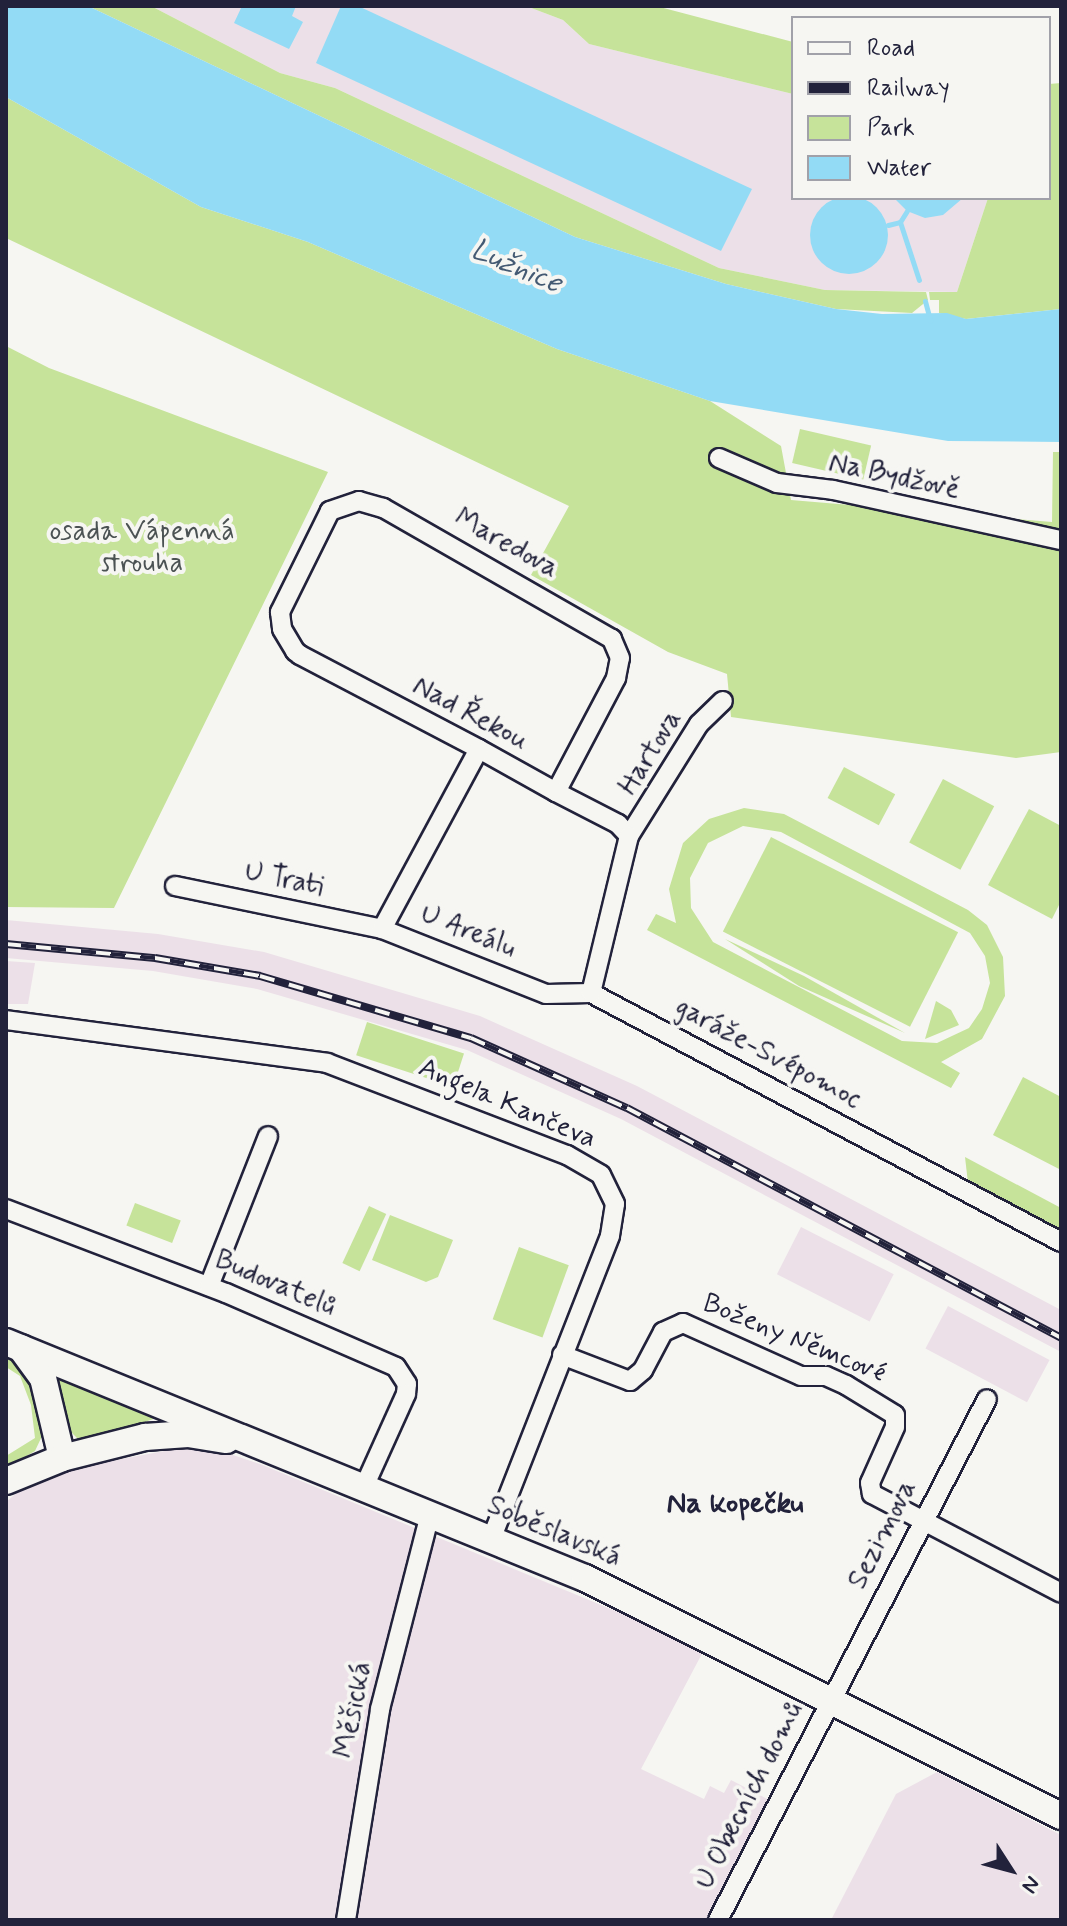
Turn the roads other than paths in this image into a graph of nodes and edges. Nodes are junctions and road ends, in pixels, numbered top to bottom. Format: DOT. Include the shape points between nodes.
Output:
graph roads {
  1 [pos="719,458"];
  2 [pos="349,502"];
  3 [pos="1061,540"];
  4 [pos="723,701"];
  5 [pos="479,749"];
  6 [pos="556,792"];
  7 [pos="629,836"];
  8 [pos="175,886"];
  9 [pos="382,929"];
  10 [pos="591,993"];
  11 [pos="6,1020"];
  12 [pos="268,1136"];
  13 [pos="6,1209"];
  14 [pos="1061,1242"];
  15 [pos="209,1286"];
  16 [pos="12,1344"];
  17 [pos="562,1355"];
  18 [pos="987,1399"];
  19 [pos="256,1447"];
  20 [pos="62,1458"];
  21 [pos="6,1481"];
  22 [pos="364,1487"];
  23 [pos="430,1514"];
  24 [pos="920,1521"];
  25 [pos="491,1540"];
  26 [pos="1061,1593"];
  27 [pos="832,1699"];
  28 [pos="1061,1816"];
  29 [pos="346,1920"];
  30 [pos="718,1920"];
  1 -- 3 [label="street, Na Bydžově" via="777,483 833,490"];
  2 -- 5 [label="street, Nad Řekou" via="330,511 283,601 280,619 286,639 300,655"];
  2 -- 6 [label="street, Maredova" via="383,508 604,631 620,658 616,678"];
  4 -- 7 [label="street, Hartova" via="699,724"];
  5 -- 6 [label="street, Nad Řekou"];
  5 -- 9 [label="street, U Areálu"];
  6 -- 7 [label="street, Nad Řekou" via="618,824"];
  7 -- 10 [label="street"];
  8 -- 9 [label="street, U Trati"];
  9 -- 10 [label="street, U Areálu" via="546,994"];
  10 -- 14 [label="street, garáže-Svépomoc"];
  11 -- 17 [label="street, Angela Kančeva" via="327,1063 580,1161 608,1183 616,1212"];
  12 -- 15 [label="street"];
  13 -- 15 [label="street, Budovatelů"];
  15 -- 22 [label="street, Budovatelů" via="389,1362 403,1374 406,1394"];
  16 -- 19 [label="main road, Soběslavská" via="201,1418"];
  16 -- 20 [label="main road" via="40,1370"];
  17 -- 24 [label="street, Boženy Němcové" via="630,1381 643,1370 663,1332 683,1323 801,1376 826,1376 846,1385 895,1415 895,1427 870,1483 876,1498"];
  17 -- 25 [label="street, Angela Kančeva"];
  18 -- 24 [label="street, Sezimova"];
  19 -- 20 [label="main road" via="176,1434"];
  19 -- 22 [label="main road, Soběslavská"];
  20 -- 21 [label="main road"];
  22 -- 23 [label="main road, Soběslavská"];
  23 -- 25 [label="main road, Soběslavská"];
  23 -- 29 [label="street, Měšická" via="380,1709"];
  24 -- 26 [label="street, Boženy Němcové"];
  24 -- 27 [label="street, Sezimova"];
  25 -- 27 [label="main road, Soběslavská" via="585,1578"];
  27 -- 28 [label="main road, Soběslavská"];
  27 -- 30 [label="street, U Obecních domů"];
}
